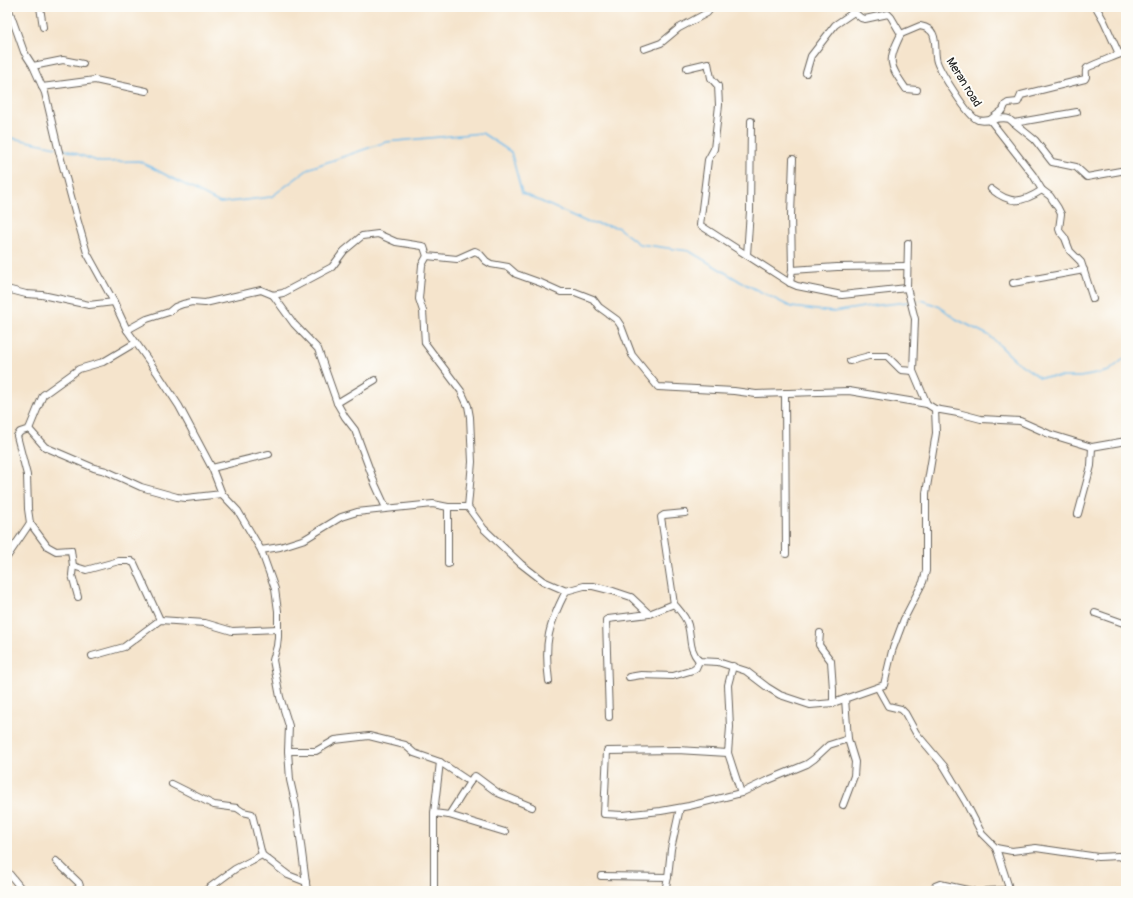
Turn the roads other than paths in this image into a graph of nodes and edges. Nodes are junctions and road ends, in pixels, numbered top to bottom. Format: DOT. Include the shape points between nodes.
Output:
graph roads {
  1 [pos="8,7"];
  2 [pos="40,7"];
  3 [pos="712,7"];
  4 [pos="848,7"];
  5 [pos="1096,7"];
  6 [pos="854,12"];
  7 [pos="43,27"];
  8 [pos="901,34"];
  9 [pos="644,49"];
  10 [pos="1126,52"];
  11 [pos="1119,54"];
  12 [pos="83,64"];
  13 [pos="33,66"];
  14 [pos="687,68"];
  15 [pos="806,73"];
  16 [pos="42,87"];
  17 [pos="917,90"];
  18 [pos="146,91"];
  19 [pos="1077,112"];
  20 [pos="990,120"];
  21 [pos="751,121"];
  22 [pos="1014,123"];
  23 [pos="793,159"];
  24 [pos="1126,170"];
  25 [pos="991,189"];
  26 [pos="1042,190"];
  27 [pos="908,242"];
  28 [pos="747,255"];
  29 [pos="427,256"];
  30 [pos="907,266"];
  31 [pos="792,270"];
  32 [pos="1084,270"];
  33 [pos="790,283"];
  34 [pos="1013,283"];
  35 [pos="907,288"];
  36 [pos="7,289"];
  37 [pos="274,295"];
  38 [pos="1093,299"];
  39 [pos="114,302"];
  40 [pos="127,330"];
  41 [pos="135,343"];
  42 [pos="850,361"];
  43 [pos="913,371"];
  44 [pos="375,380"];
  45 [pos="785,392"];
  46 [pos="337,403"];
  47 [pos="927,404"];
  48 [pos="936,409"];
  49 [pos="29,428"];
  50 [pos="1126,441"];
  51 [pos="1092,447"];
  52 [pos="269,454"];
  53 [pos="212,468"];
  54 [pos="222,494"];
  55 [pos="468,507"];
  56 [pos="386,508"];
  57 [pos="448,508"];
  58 [pos="685,513"];
  59 [pos="1078,514"];
  60 [pos="30,523"];
  61 [pos="261,550"];
  62 [pos="786,554"];
  63 [pos="7,557"];
  64 [pos="448,564"];
  65 [pos="73,566"];
  66 [pos="566,592"];
  67 [pos="78,597"];
  68 [pos="674,604"];
  69 [pos="1095,613"];
  70 [pos="649,614"];
  71 [pos="160,620"];
  72 [pos="1126,624"];
  73 [pos="278,629"];
  74 [pos="820,633"];
  75 [pos="92,656"];
  76 [pos="698,661"];
  77 [pos="733,666"];
  78 [pos="628,677"];
  79 [pos="549,681"];
  80 [pos="878,688"];
  81 [pos="845,698"];
  82 [pos="833,703"];
  83 [pos="608,717"];
  84 [pos="848,739"];
  85 [pos="288,751"];
  86 [pos="728,753"];
  87 [pos="440,762"];
  88 [pos="470,782"];
  89 [pos="172,784"];
  90 [pos="741,793"];
  91 [pos="844,805"];
  92 [pos="532,807"];
  93 [pos="680,808"];
  94 [pos="434,813"];
  95 [pos="449,815"];
  96 [pos="504,832"];
  97 [pos="996,848"];
  98 [pos="262,855"];
  99 [pos="1126,858"];
  100 [pos="56,861"];
  101 [pos="7,872"];
  102 [pos="601,876"];
  103 [pos="668,877"];
  104 [pos="306,882"];
  105 [pos="20,890"];
  106 [pos="75,891"];
  107 [pos="205,891"];
  108 [pos="307,891"];
  109 [pos="434,891"];
  110 [pos="665,891"];
  111 [pos="934,891"];
  112 [pos="972,891"];
  113 [pos="986,891"];
  114 [pos="1010,891"];
  1 -- 13 [label="street" via="24,52"];
  2 -- 7 [label="street"];
  3 -- 9 [label="street" via="707,13 679,28 661,43"];
  4 -- 6 [label="street"];
  5 -- 11 [label="street"];
  6 -- 8 [label="street" via="865,19 888,14"];
  6 -- 15 [label="street" via="835,25 812,56"];
  8 -- 17 [label="street" via="893,50 891,64 906,89"];
  8 -- 20 [label="street, Meran road" via="917,26 927,28 935,40 937,62 958,98 973,117 978,120"];
  10 -- 11 [label="street"];
  11 -- 20 [label="street" via="1088,67 1085,79 1021,95 1018,102 1008,103"];
  12 -- 13 [label="street" via="63,60"];
  13 -- 16 [label="street"];
  14 -- 28 [label="street" via="708,63 711,78 718,86 714,149 708,160 700,225"];
  16 -- 18 [label="street" via="95,80"];
  16 -- 39 [label="street" via="87,253"];
  19 -- 22 [label="street"];
  20 -- 22 [label="street, Meran road" via="1005,118"];
  20 -- 26 [label="street" via="1033,174"];
  21 -- 28 [label="street"];
  22 -- 24 [label="street, Meran road" via="1035,140 1052,162 1076,167 1087,177"];
  23 -- 31 [label="street"];
  25 -- 26 [label="street" via="1016,201 1030,198"];
  26 -- 32 [label="street" via="1058,208 1061,214 1060,232"];
  27 -- 30 [label="street"];
  28 -- 33 [label="street"];
  29 -- 37 [label="street" via="422,246 396,242 378,234 362,236 344,251 332,267 283,293"];
  29 -- 45 [label="street" via="457,259 475,252 479,253 491,264 508,267 516,274 561,292 575,292 593,298 599,308 617,320 632,355 658,387 756,394"];
  29 -- 55 [label="street" via="422,265 419,299 425,343 461,392 470,417 472,462"];
  30 -- 31 [label="street"];
  30 -- 35 [label="street"];
  31 -- 33 [label="street"];
  32 -- 34 [label="street"];
  32 -- 38 [label="street"];
  33 -- 35 [label="street" via="842,296"];
  35 -- 43 [label="street" via="915,319"];
  36 -- 39 [label="street" via="89,305"];
  37 -- 40 [label="street" via="261,290 205,303 183,304"];
  37 -- 46 [label="street" via="294,324 318,349"];
  39 -- 40 [label="street"];
  40 -- 41 [label="street"];
  41 -- 49 [label="street" via="103,362 79,369 43,395"];
  41 -- 53 [label="street" via="168,388"];
  42 -- 43 [label="street" via="869,356 887,356 901,370"];
  43 -- 47 [label="street"];
  44 -- 46 [label="street"];
  45 -- 47 [label="street" via="849,391"];
  45 -- 62 [label="street"];
  46 -- 56 [label="street" via="355,430"];
  47 -- 48 [label="street"];
  48 -- 51 [label="street" via="958,412 981,420 1020,421 1049,434"];
  48 -- 80 [label="street" via="936,433 926,493 925,576 892,651 885,683"];
  49 -- 54 [label="street" via="44,447 141,487 186,498"];
  49 -- 60 [label="street" via="17,436 27,475"];
  50 -- 51 [label="street"];
  51 -- 59 [label="street" via="1091,466"];
  52 -- 53 [label="street"];
  53 -- 54 [label="street"];
  54 -- 61 [label="street" via="238,511"];
  55 -- 57 [label="street"];
  55 -- 66 [label="street" via="484,529 521,564 543,581"];
  56 -- 57 [label="street" via="433,504"];
  56 -- 61 [label="street" via="350,514 305,539"];
  57 -- 64 [label="street"];
  58 -- 68 [label="street" via="662,517"];
  60 -- 63 [label="street"];
  60 -- 65 [label="street" via="47,546 56,551 71,550"];
  61 -- 73 [label="street" via="275,589"];
  65 -- 67 [label="street" via="72,575"];
  65 -- 71 [label="street" via="88,569 119,561 131,561"];
  66 -- 70 [label="street" via="584,586 613,591 631,597"];
  66 -- 79 [label="street" via="554,615 547,641"];
  68 -- 70 [label="street"];
  68 -- 76 [label="street" via="685,618 692,653"];
  69 -- 72 [label="street"];
  70 -- 83 [label="street" via="606,620"];
  71 -- 73 [label="street" via="205,623 232,631"];
  71 -- 75 [label="street" via="124,647"];
  73 -- 85 [label="street" via="273,660 289,726"];
  74 -- 82 [label="street" via="819,645 831,661"];
  76 -- 77 [label="street"];
  76 -- 78 [label="street" via="693,670 673,676"];
  77 -- 82 [label="street" via="751,674 780,695 810,704"];
  77 -- 86 [label="street" via="728,684"];
  80 -- 81 [label="street"];
  80 -- 97 [label="street" via="888,706 900,709 908,716 916,733 944,766 982,834"];
  81 -- 82 [label="street"];
  81 -- 84 [label="street"];
  84 -- 90 [label="street" via="829,745 807,764"];
  84 -- 91 [label="street" via="854,762 854,776"];
  85 -- 87 [label="street" via="316,751 335,740 370,736 405,745 414,753"];
  85 -- 104 [label="street"];
  86 -- 90 [label="street"];
  86 -- 93 [label="street" via="677,750 606,752 604,814 623,815"];
  87 -- 88 [label="street"];
  87 -- 94 [label="street"];
  88 -- 92 [label="street" via="477,776 498,793"];
  88 -- 95 [label="street"];
  89 -- 98 [label="street" via="214,805 237,808 252,814"];
  90 -- 93 [label="street"];
  93 -- 103 [label="street"];
  94 -- 95 [label="street"];
  94 -- 109 [label="street"];
  95 -- 96 [label="street"];
  97 -- 99 [label="street" via="1012,851 1036,848 1098,857"];
  97 -- 114 [label="street"];
  98 -- 104 [label="street" via="288,876"];
  98 -- 107 [label="street" via="235,869"];
  100 -- 106 [label="street" via="79,883 80,886"];
  101 -- 105 [label="street"];
  102 -- 103 [label="street"];
  103 -- 110 [label="street"];
  104 -- 108 [label="street"];
  111 -- 112 [label="street" via="935,886 940,884"];
  113 -- 114 [label="street"];
}
